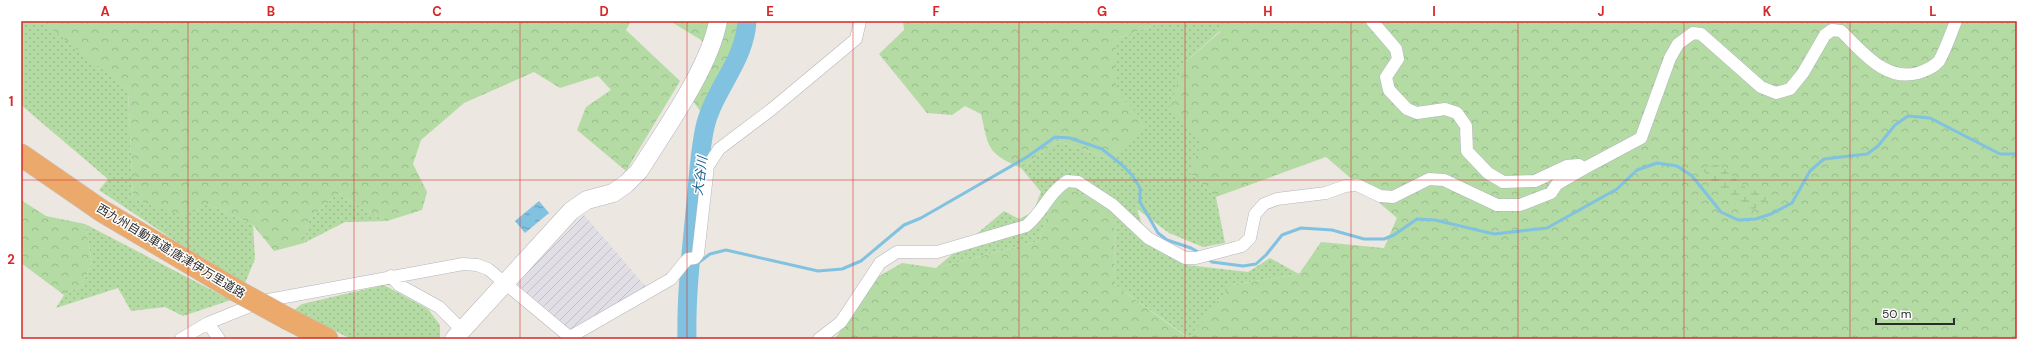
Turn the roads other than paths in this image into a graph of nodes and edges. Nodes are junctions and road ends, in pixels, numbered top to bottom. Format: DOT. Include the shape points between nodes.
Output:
graph roads {
  1 [pos="718,21"];
  2 [pos="860,21"];
  3 [pos="1372,21"];
  4 [pos="1956,21"];
  5 [pos="21,155"];
  6 [pos="1583,168"];
  7 [pos="21,169"];
  8 [pos="102,211"];
  9 [pos="392,276"];
  10 [pos="505,283"];
  11 [pos="208,323"];
  12 [pos="458,335"];
  13 [pos="571,338"];
  14 [pos="182,339"];
  15 [pos="219,339"];
  16 [pos="327,339"];
  17 [pos="819,339"];
  1 -- 10 [label="street" via="704,62 639,171 613,193 587,200 571,211"];
  2 -- 13 [label="street" via="856,39 719,149 708,166 698,254 671,279"];
  3 -- 6 [label="street" via="1396,48 1398,58 1386,77 1389,90 1407,109 1417,113 1445,109 1457,113 1466,126 1468,151 1488,173 1503,182 1534,181 1567,166 1579,165"];
  4 -- 6 [label="street" via="1938,61 1929,69 1912,74 1893,74 1881,67 1841,31 1832,30 1825,35 1803,73 1790,88 1776,93 1761,87 1701,34 1693,33 1678,44 1670,58 1641,138"];
  5 -- 8 [label="highway, 西九州自動車道;唐津伊万里道路"];
  6 -- 17 [label="street" via="1557,184 1551,193 1520,205 1497,204 1444,180 1429,179 1393,197 1380,196 1357,185 1345,186 1326,193 1277,199 1264,204 1255,214 1250,238 1242,246 1196,258 1185,258 1148,238 1113,205 1078,182 1067,181 1056,188 1038,216 1026,226 937,252 897,252 880,262 841,322"];
  7 -- 8 [label="highway"];
  8 -- 16 [label="highway, 西九州自動車道;唐津伊万里道路, bridge" via="237,291"];
  9 -- 10 [label="street" via="463,264 488,269"];
  9 -- 11 [label="street" via="263,300"];
  9 -- 12 [label="street" via="399,285 439,307"];
  10 -- 12 [label="street"];
  10 -- 13 [label="street"];
  11 -- 14 [label="street"];
  11 -- 15 [label="street"];
}
